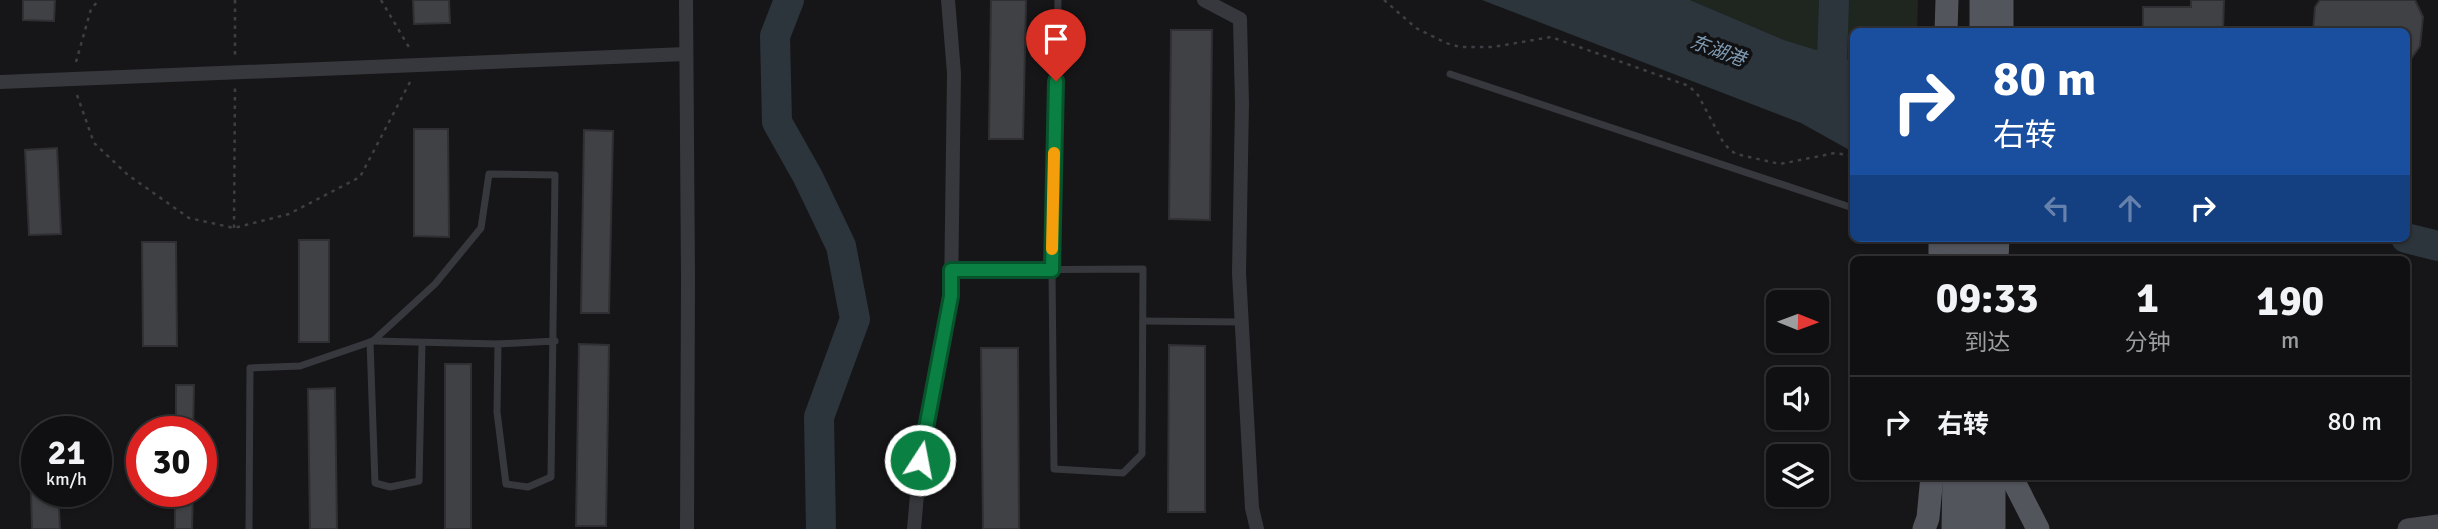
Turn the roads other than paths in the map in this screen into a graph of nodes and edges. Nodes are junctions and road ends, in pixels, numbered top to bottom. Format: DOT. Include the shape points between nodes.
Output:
graph roads {
  1 [pos="686,0"];
  2 [pos="948,0"];
  3 [pos="1058,0"];
  4 [pos="1204,0"];
  5 [pos="1947,0"];
  6 [pos="1961,0"];
  7 [pos="1981,0"];
  8 [pos="2002,0"];
  9 [pos="1946,28"];
  10 [pos="1961,28"];
  11 [pos="1981,28"];
  12 [pos="2001,28"];
  13 [pos="686,54"];
  14 [pos="1450,74"];
  15 [pos="0,82"];
  16 [pos="1850,207"];
  17 [pos="951,270"];
  18 [pos="1052,270"];
  19 [pos="1143,321"];
  20 [pos="1242,323"];
  21 [pos="555,341"];
  22 [pos="372,342"];
  23 [pos="422,343"];
  24 [pos="498,344"];
  25 [pos="1933,480"];
  26 [pos="1933,480"];
  27 [pos="1954,480"];
  28 [pos="1974,480"];
  29 [pos="1994,480"];
  30 [pos="2013,480"];
  31 [pos="2438,525"];
  32 [pos="249,529"];
  33 [pos="687,529"];
  34 [pos="914,529"];
  35 [pos="1257,529"];
  36 [pos="1924,529"];
  37 [pos="1933,529"];
  38 [pos="1953,529"];
  39 [pos="1973,529"];
  40 [pos="1994,529"];
  41 [pos="2038,529"];
  42 [pos="2408,529"];
  1 -- 13 [label="street"];
  2 -- 17 [label="street" via="954,73"];
  3 -- 18 [label="lane"];
  4 -- 20 [label="street" via="1240,19"];
  5 -- 9 [label="main road"];
  6 -- 10 [label="main road"];
  7 -- 11 [label="main road"];
  8 -- 12 [label="main road"];
  13 -- 15 [label="street"];
  13 -- 33 [label="street"];
  14 -- 16 [label="lane"];
  17 -- 18 [label="lane"];
  17 -- 34 [label="street" via="951,296 920,460"];
  18 -- 19 [label="lane" via="1143,269"];
  18 -- 19 [label="lane" via="1054,469 1123,473 1142,454"];
  19 -- 20 [label="lane"];
  20 -- 35 [label="street"];
  21 -- 22 [label="lane" via="555,174 489,174 481,228 435,284"];
  21 -- 24 [label="lane"];
  21 -- 24 [label="lane" via="551,477 528,487 506,484 497,412"];
  22 -- 23 [label="lane"];
  22 -- 23 [label="lane" via="375,483 390,487 419,481"];
  22 -- 32 [label="lane" via="300,366 250,368"];
  23 -- 24 [label="lane"];
  25 -- 36 [label="main road"];
  26 -- 37 [label="main road"];
  27 -- 38 [label="main road"];
  28 -- 39 [label="main road"];
  29 -- 40 [label="main road"];
  30 -- 41 [label="main road"];
  31 -- 42 [label="main road"];
}
